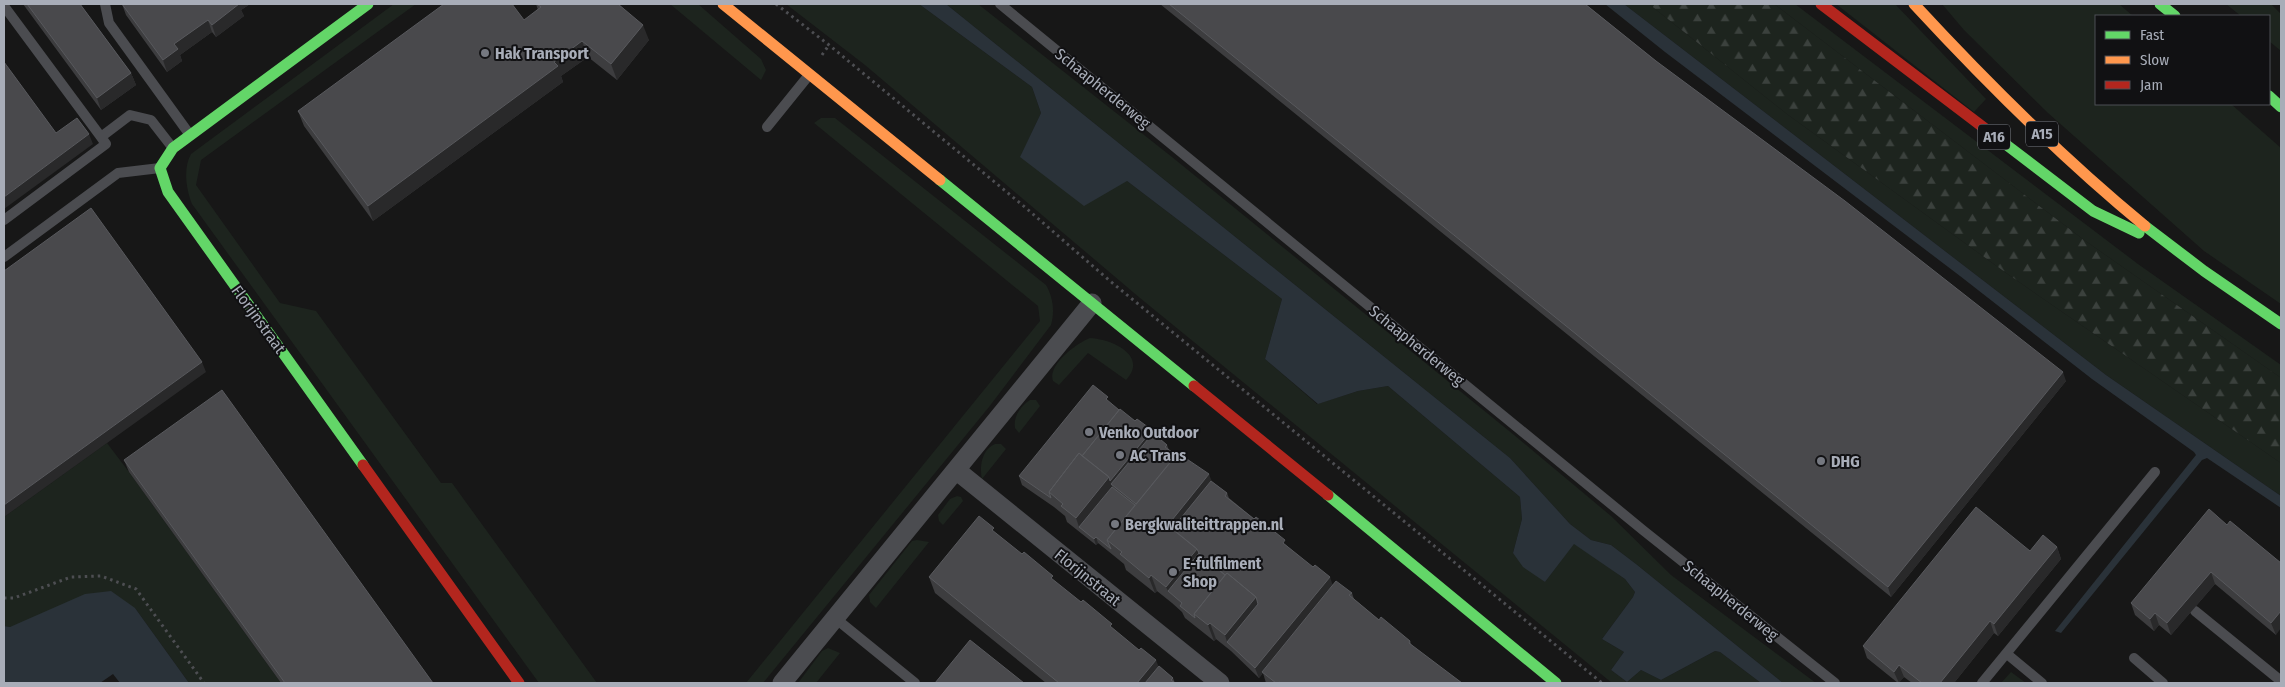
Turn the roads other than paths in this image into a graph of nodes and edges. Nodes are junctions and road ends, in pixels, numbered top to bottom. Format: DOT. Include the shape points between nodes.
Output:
graph roads {
  1 [pos="105,4"];
  2 [pos="368,4"];
  3 [pos="722,4"];
  4 [pos="1000,4"];
  5 [pos="1821,4"];
  6 [pos="1914,4"];
  7 [pos="2160,4"];
  8 [pos="4,6"];
  9 [pos="2174,15"];
  10 [pos="810,74"];
  11 [pos="2270,97"];
  12 [pos="2281,107"];
  13 [pos="767,127"];
  14 [pos="190,135"];
  15 [pos="101,137"];
  16 [pos="173,148"];
  17 [pos="160,168"];
  18 [pos="4,220"];
  19 [pos="2179,253"];
  20 [pos="4,257"];
  21 [pos="1092,303"];
  22 [pos="2281,324"];
  23 [pos="956,470"];
  24 [pos="2155,472"];
  25 [pos="2194,611"];
  26 [pos="835,618"];
  27 [pos="2007,654"];
  28 [pos="2134,658"];
  29 [pos="2281,681"];
  30 [pos="519,683"];
  31 [pos="782,683"];
  32 [pos="915,683"];
  33 [pos="1220,683"];
  34 [pos="1556,683"];
  35 [pos="1835,683"];
  36 [pos="1982,683"];
  37 [pos="2042,683"];
  38 [pos="2163,683"];
  1 -- 14 [label="lane" via="109,23"];
  2 -- 14 [label="main road"];
  3 -- 10 [label="main road"];
  4 -- 35 [label="lane, Schaapherderweg" via="1644,531"];
  5 -- 19 [label="main road, A16" via="2093,211"];
  6 -- 19 [label="main road, A15" via="1963,58 2048,140"];
  7 -- 9 [label="main road"];
  8 -- 15 [label="lane"];
  10 -- 13 [label="lane"];
  10 -- 21 [label="main road"];
  11 -- 12 [label="main road"];
  14 -- 16 [label="main road"];
  15 -- 16 [label="lane" via="130,115 151,120"];
  15 -- 18 [label="lane" via="106,144"];
  16 -- 17 [label="main road"];
  17 -- 20 [label="lane" via="118,173"];
  17 -- 30 [label="main road, Florijnstraat" via="168,192"];
  19 -- 22 [label="main road, A15"];
  21 -- 23 [label="street"];
  21 -- 34 [label="main road"];
  23 -- 26 [label="street"];
  23 -- 33 [label="street, Florijnstraat"];
  24 -- 27 [label="lane"];
  25 -- 29 [label="lane"];
  26 -- 31 [label="street"];
  26 -- 32 [label="lane"];
  27 -- 36 [label="lane"];
  27 -- 37 [label="lane"];
  28 -- 38 [label="lane"];
}
